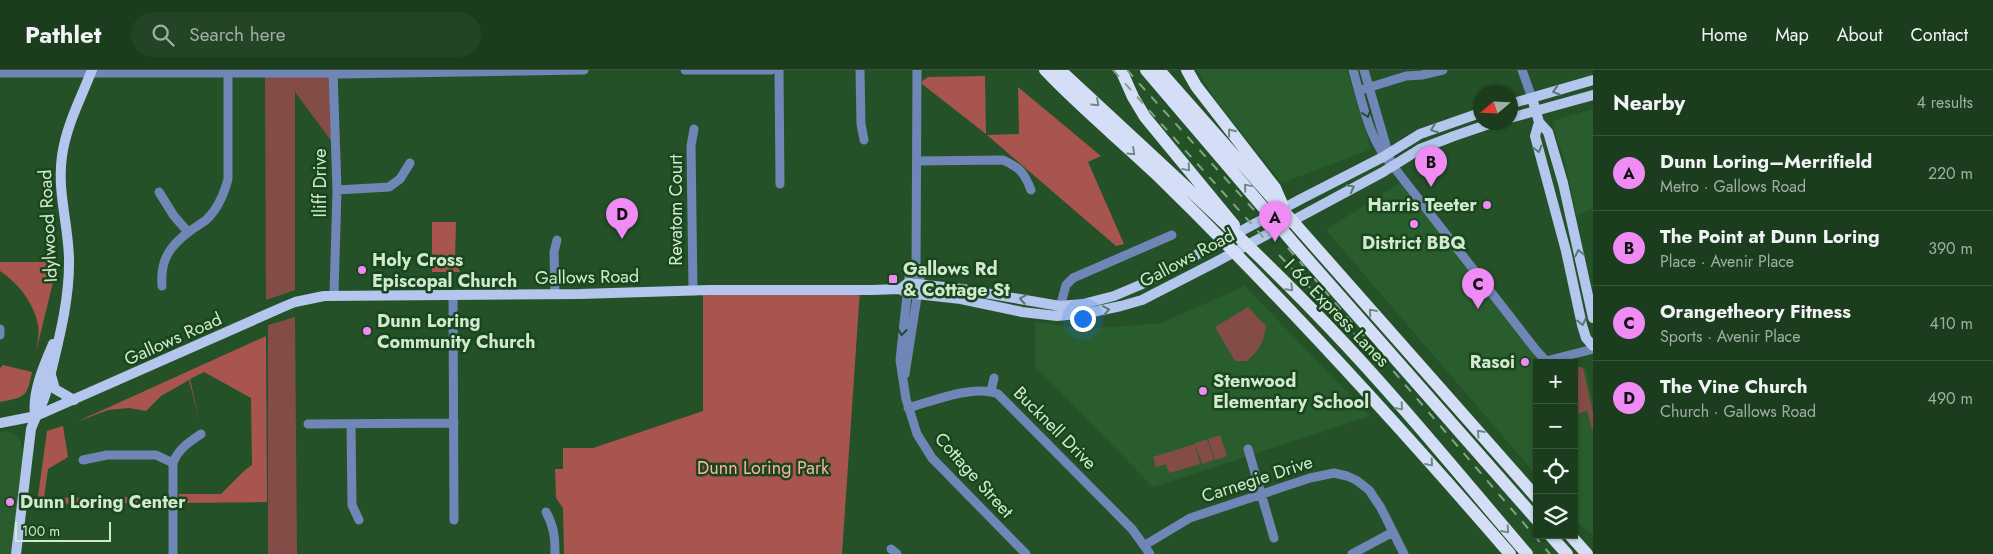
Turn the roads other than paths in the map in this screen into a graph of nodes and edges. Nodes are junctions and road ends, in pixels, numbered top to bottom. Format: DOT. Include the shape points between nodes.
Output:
graph roads {
  1 [pos="584,70"];
  2 [pos="685,70"];
  3 [pos="771,70"];
  4 [pos="779,70"];
  5 [pos="860,70"];
  6 [pos="917,70"];
  7 [pos="1035,70"];
  8 [pos="1045,70"];
  9 [pos="1060,70"];
  10 [pos="1068,70"];
  11 [pos="1121,70"];
  12 [pos="1137,70"];
  13 [pos="1146,70"];
  14 [pos="1159,70"];
  15 [pos="1187,70"];
  16 [pos="1353,70"];
  17 [pos="1364,70"];
  18 [pos="1443,70"];
  19 [pos="1522,70"];
  20 [pos="91,71"];
  21 [pos="228,72"];
  22 [pos="333,72"];
  23 [pos="0,73"];
  24 [pos="1593,80"];
  25 [pos="1058,83"];
  26 [pos="1080,88"];
  27 [pos="1370,88"];
  28 [pos="1359,91"];
  29 [pos="1593,95"];
  30 [pos="1532,98"];
  31 [pos="1518,102"];
  32 [pos="1536,111"];
  33 [pos="1473,115"];
  34 [pos="1518,116"];
  35 [pos="1539,122"];
  36 [pos="694,130"];
  37 [pos="1473,130"];
  38 [pos="864,140"];
  39 [pos="1386,155"];
  40 [pos="917,160"];
  41 [pos="410,163"];
  42 [pos="1393,166"];
  43 [pos="1231,168"];
  44 [pos="1546,177"];
  45 [pos="780,184"];
  46 [pos="337,190"];
  47 [pos="1031,190"];
  48 [pos="159,192"];
  49 [pos="1570,213"];
  50 [pos="1287,216"];
  51 [pos="188,232"];
  52 [pos="1172,235"];
  53 [pos="556,240"];
  54 [pos="1269,267"];
  55 [pos="916,271"];
  56 [pos="162,286"];
  57 [pos="905,288"];
  58 [pos="919,289"];
  59 [pos="693,290"];
  60 [pos="555,294"];
  61 [pos="453,295"];
  62 [pos="334,296"];
  63 [pos="1059,311"];
  64 [pos="1593,318"];
  65 [pos="61,325"];
  66 [pos="0,329"];
  67 [pos="0,334"];
  68 [pos="1593,347"];
  69 [pos="51,372"];
  70 [pos="994,378"];
  71 [pos="904,381"];
  72 [pos="991,391"];
  73 [pos="74,400"];
  74 [pos="908,408"];
  75 [pos="36,416"];
  76 [pos="0,423"];
  77 [pos="454,423"];
  78 [pos="308,424"];
  79 [pos="351,424"];
  80 [pos="201,434"];
  81 [pos="1248,449"];
  82 [pos="83,460"];
  83 [pos="173,463"];
  84 [pos="1533,494"];
  85 [pos="1262,495"];
  86 [pos="546,512"];
  87 [pos="1533,516"];
  88 [pos="359,520"];
  89 [pos="454,520"];
  90 [pos="1393,532"];
  91 [pos="1274,538"];
  92 [pos="1552,539"];
  93 [pos="1553,539"];
  94 [pos="1574,539"];
  95 [pos="1145,545"];
  96 [pos="16,554"];
  97 [pos="173,554"];
  98 [pos="555,554"];
  99 [pos="1026,554"];
  100 [pos="1150,554"];
  101 [pos="1352,554"];
  102 [pos="1404,554"];
  103 [pos="1510,554"];
  104 [pos="1528,554"];
  105 [pos="1563,554"];
  106 [pos="1567,554"];
  107 [pos="1587,554"];
  1 -- 22 [label="street"];
  2 -- 3 [label="street"];
  4 -- 45 [label="street"];
  5 -- 38 [label="street"];
  6 -- 40 [label="street, Cottage Street"];
  7 -- 25 [label="highway"];
  8 -- 25 [label="highway"];
  9 -- 26 [label="highway, I 66 Express Lanes"];
  10 -- 26 [label="highway"];
  11 -- 54 [label="highway, one-way" via="1146,117"];
  12 -- 43 [label="highway" via="1207,148"];
  13 -- 43 [label="highway, I 66 Express Lanes"];
  14 -- 50 [label="highway"];
  50 -- 15 [label="highway, one-way" via="1275,188"];
  16 -- 28 [label="street"];
  17 -- 27 [label="street"];
  18 -- 27 [label="street" via="1406,76"];
  19 -- 30 [label="street"];
  20 -- 21 [label="street" via="150,74"];
  20 -- 23 [label="street"];
  20 -- 65 [label="main road, Idylwood Road" via="70,123 62,154 60,184 69,257"];
  21 -- 22 [label="street"];
  21 -- 51 [label="street" via="228,179 224,194 214,210"];
  22 -- 46 [label="street, Iliff Drive"];
  24 -- 30 [label="main road, one-way"];
  25 -- 103 [label="highway, one-way" via="1155,174 1316,336"];
  26 -- 54 [label="highway, I 66 Express Lanes, one-way"];
  27 -- 28 [label="street"];
  27 -- 39 [label="street"];
  28 -- 39 [label="street, one-way" via="1376,142"];
  29 -- 32 [label="main road"];
  30 -- 31 [label="main road"];
  30 -- 32 [label="main road"];
  32 -- 34 [label="main road"];
  32 -- 35 [label="main road"];
  33 -- 39 [label="main road, Gallows Road, one-way" via="1420,134"];
  35 -- 44 [label="main road, one-way" via="1535,136"];
  35 -- 49 [label="main road" via="1548,132"];
  36 -- 59 [label="street, Revatom Court" via="691,146"];
  37 -- 42 [label="main road, Gallows Road" via="1435,143"];
  39 -- 42 [label="street"];
  39 -- 63 [label="main road, Gallows Road" via="1140,286"];
  40 -- 47 [label="street" via="1002,160 1024,173"];
  40 -- 55 [label="street, Cottage Street"];
  41 -- 46 [label="street" via="400,179 389,188"];
  63 -- 42 [label="main road, Gallows Road, one-way" via="1107,310 1142,300"];
  42 -- 68 [label="street" via="1546,361"];
  87 -- 43 [label="highway, I 66 Express Lanes, one-way"];
  44 -- 49 [label="main road" via="1559,206"];
  44 -- 68 [label="main road, one-way" via="1582,325"];
  46 -- 62 [label="street, Iliff Drive"];
  48 -- 51 [label="street"];
  64 -- 49 [label="main road, one-way"];
  84 -- 50 [label="highway, one-way"];
  51 -- 56 [label="street" via="164,259"];
  52 -- 63 [label="street" via="1073,278 1066,285"];
  53 -- 60 [label="street"];
  54 -- 104 [label="highway, I 66 Express Lanes, one-way" via="1363,364"];
  55 -- 57 [label="street, Cottage Street" via="909,277"];
  55 -- 58 [label="street, Cottage Street" via="920,277"];
  57 -- 58 [label="main road, Gallows Road"];
  57 -- 59 [label="main road, Gallows Road"];
  57 -- 71 [label="street, Cottage Street, one-way" via="900,360"];
  58 -- 63 [label="main road, Gallows Road" via="1022,312"];
  58 -- 71 [label="street, Cottage Street"];
  59 -- 60 [label="main road, Gallows Road"];
  60 -- 61 [label="main road, Gallows Road"];
  61 -- 62 [label="main road, Gallows Road"];
  61 -- 77 [label="street"];
  62 -- 73 [label="main road, Gallows Road" via="296,302"];
  65 -- 69 [label="main road, Idylwood Road"];
  65 -- 75 [label="main road, Idylwood Road" via="44,365 34,408"];
  66 -- 67 [label="street"];
  69 -- 73 [label="main road" via="55,389"];
  69 -- 75 [label="main road, Idylwood Road" via="44,402"];
  70 -- 72 [label="street"];
  71 -- 74 [label="street, Cottage Street"];
  72 -- 74 [label="street, Bucknell Drive" via="970,392"];
  72 -- 95 [label="street, Bucknell Drive" via="1003,398"];
  73 -- 75 [label="main road, Gallows Road"];
  74 -- 99 [label="street, Cottage Street" via="917,434 932,458"];
  75 -- 76 [label="main road, Gallows Road"];
  75 -- 96 [label="main road, Idylwood Road"];
  77 -- 79 [label="street"];
  77 -- 89 [label="street"];
  78 -- 79 [label="street"];
  79 -- 88 [label="street" via="352,505"];
  80 -- 83 [label="street" via="187,443"];
  81 -- 85 [label="street"];
  82 -- 83 [label="street" via="107,455 156,455"];
  83 -- 97 [label="street"];
  85 -- 90 [label="street, Carnegie Drive" via="1323,475 1347,476 1369,490"];
  85 -- 91 [label="street"];
  85 -- 95 [label="street, Carnegie Drive" via="1186,520"];
  86 -- 98 [label="street" via="555,533"];
  90 -- 101 [label="street"];
  90 -- 102 [label="street, Carnegie Drive"];
  92 -- 105 [label="highway"];
  93 -- 106 [label="highway"];
  94 -- 107 [label="highway"];
  95 -- 100 [label="street, Bucknell Drive"];
}
